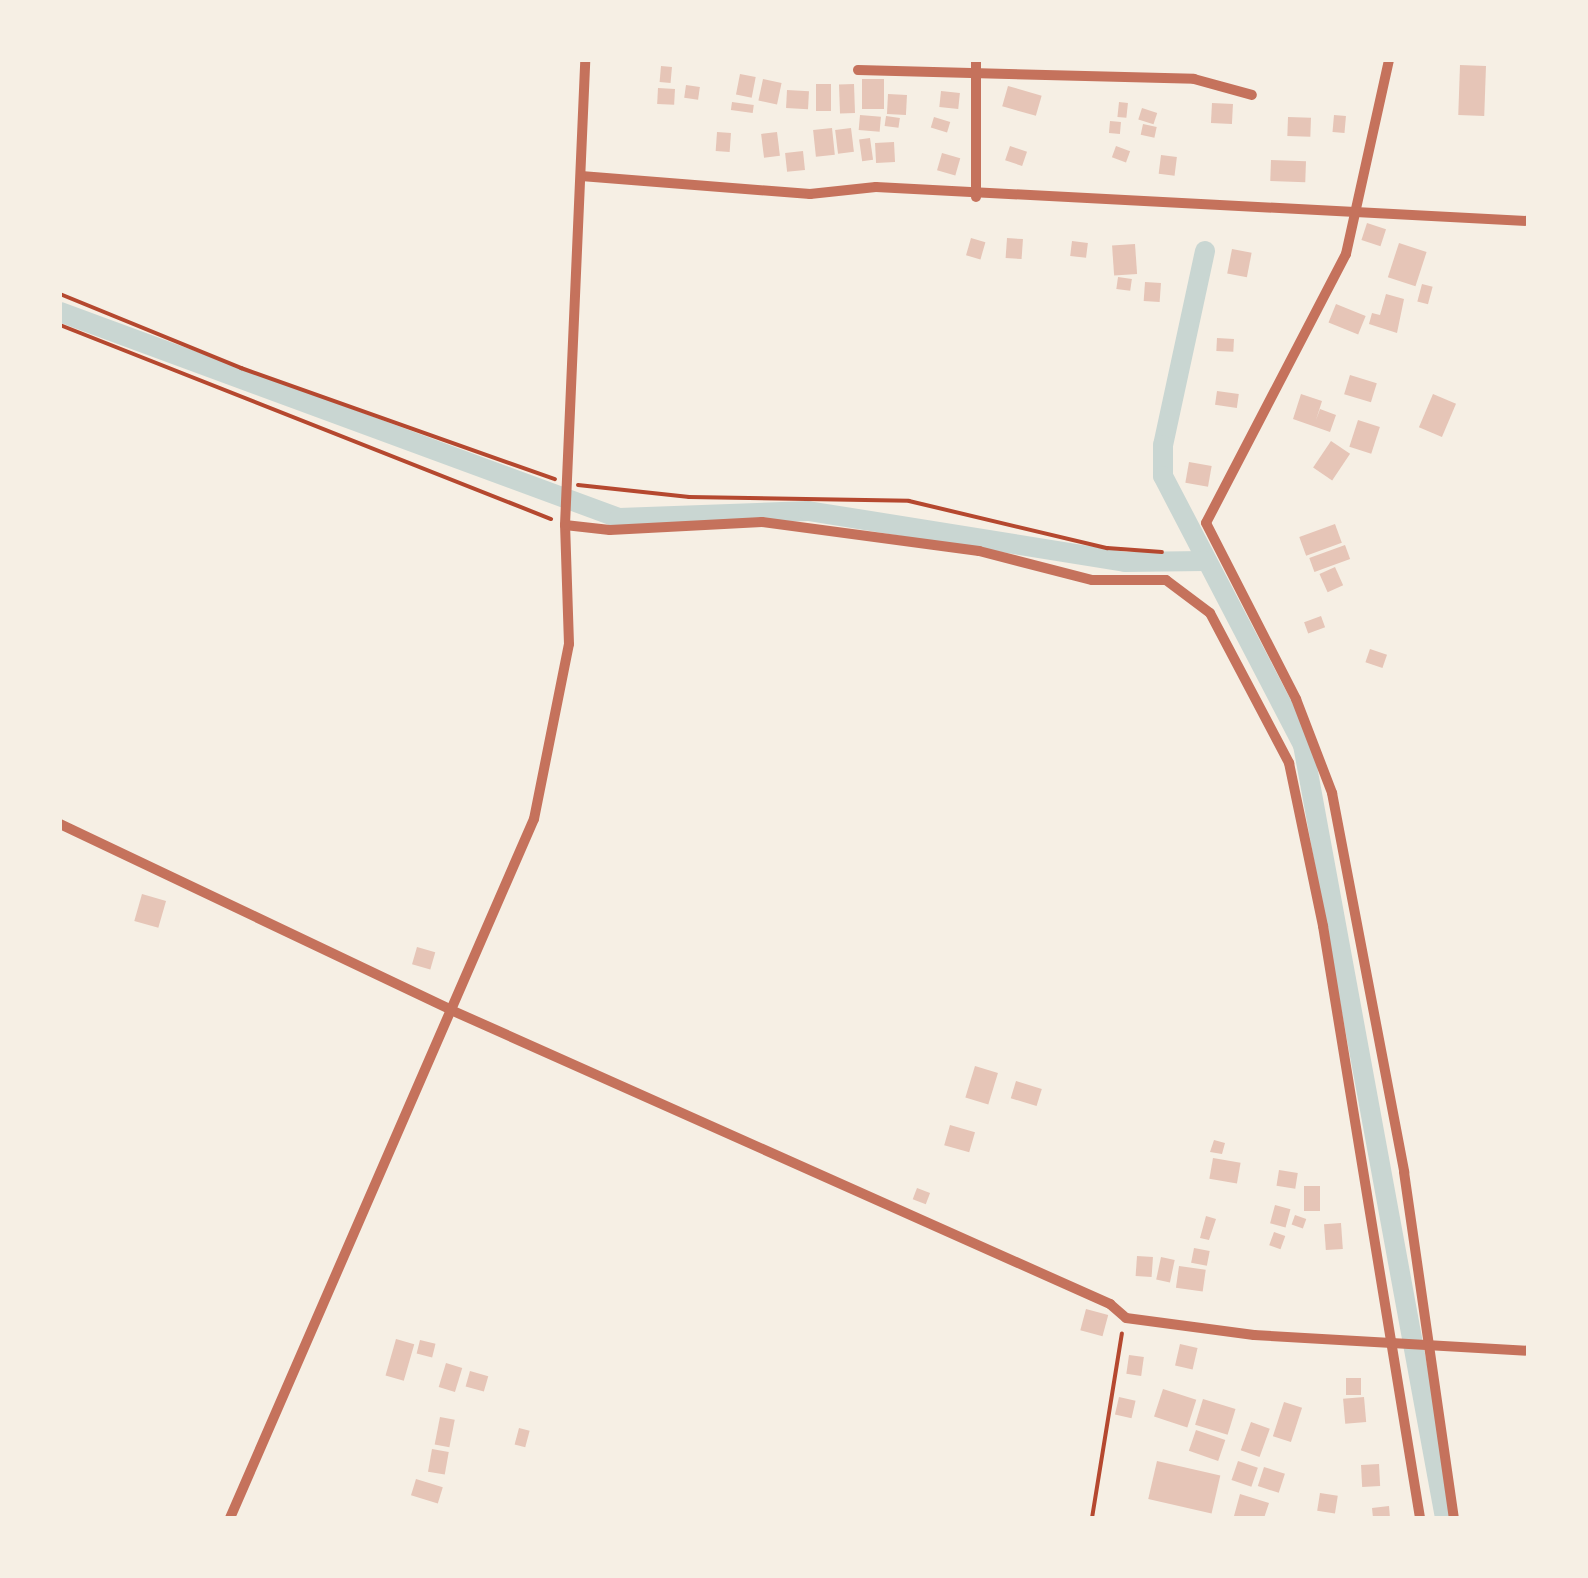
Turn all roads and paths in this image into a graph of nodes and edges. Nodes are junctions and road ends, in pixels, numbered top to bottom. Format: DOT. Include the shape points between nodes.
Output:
graph roads {
  1 [pos="585,60"];
  2 [pos="1388,60"];
  3 [pos="976,65"];
  4 [pos="858,70"];
  5 [pos="1252,95"];
  6 [pos="581,176"];
  7 [pos="976,197"];
  8 [pos="1358,214"];
  9 [pos="1528,221"];
  10 [pos="60,294"];
  11 [pos="60,325"];
  12 [pos="568,484"];
  13 [pos="565,525"];
  14 [pos="1162,552"];
  15 [pos="60,824"];
  16 [pos="451,1010"];
  17 [pos="1126,1318"];
  18 [pos="1390,1342"];
  19 [pos="1428,1342"];
  20 [pos="1528,1350"];
  21 [pos="230,1518"];
  22 [pos="1092,1518"];
  23 [pos="1420,1518"];
  24 [pos="1454,1518"];
  1 -- 6 [label="street"];
  2 -- 8 [label="street"];
  3 -- 4 [label="street"];
  3 -- 5 [label="street" via="1194,79"];
  3 -- 7 [label="street"];
  6 -- 7 [label="street" via="810,194 876,187"];
  6 -- 12 [label="street"];
  7 -- 8 [label="street" via="1172,198"];
  8 -- 9 [label="street"];
  8 -- 19 [label="street" via="1312,329 1206,522 1296,699 1332,792"];
  10 -- 12 [label="path" via="242,368"];
  11 -- 13 [label="path"];
  12 -- 13 [label="street"];
  12 -- 14 [label="path" via="689,497 909,501 1107,548"];
  13 -- 16 [label="street" via="569,644 534,819"];
  13 -- 18 [label="street" via="610,530 762,522 979,551 1092,580 1166,580 1210,613 1289,762 1323,926"];
  15 -- 16 [label="street"];
  16 -- 17 [label="street" via="1110,1304"];
  16 -- 21 [label="street"];
  17 -- 18 [label="street"];
  17 -- 22 [label="path"];
  18 -- 19 [label="street"];
  18 -- 23 [label="street"];
  19 -- 20 [label="street"];
  19 -- 24 [label="street"];
}
